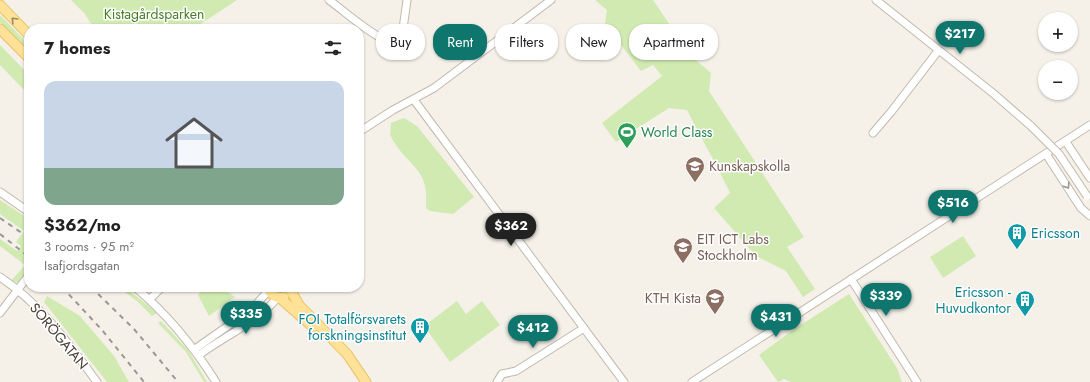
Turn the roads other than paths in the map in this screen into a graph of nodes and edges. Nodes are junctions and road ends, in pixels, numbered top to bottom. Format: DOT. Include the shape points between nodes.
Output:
graph roads {
  1 [pos="329,0"];
  2 [pos="407,0"];
  3 [pos="552,0"];
  4 [pos="876,0"];
  5 [pos="0,5"];
  6 [pos="361,24"];
  7 [pos="364,26"];
  8 [pos="0,28"];
  9 [pos="24,30"];
  10 [pos="938,51"];
  11 [pos="24,53"];
  12 [pos="414,100"];
  13 [pos="1090,125"];
  14 [pos="364,129"];
  15 [pos="873,133"];
  16 [pos="1066,142"];
  17 [pos="1046,154"];
  18 [pos="1090,178"];
  19 [pos="0,192"];
  20 [pos="1089,198"];
  21 [pos="24,209"];
  22 [pos="1090,216"];
  23 [pos="0,277"];
  24 [pos="850,279"];
  25 [pos="24,281"];
  26 [pos="18,289"];
  27 [pos="141,292"];
  28 [pos="157,292"];
  29 [pos="265,292"];
  30 [pos="270,292"];
  31 [pos="288,292"];
  32 [pos="292,292"];
  33 [pos="279,298"];
  34 [pos="150,299"];
  35 [pos="0,313"];
  36 [pos="584,328"];
  37 [pos="197,352"];
  38 [pos="363,378"];
  39 [pos="97,382"];
  40 [pos="216,382"];
  41 [pos="497,382"];
  42 [pos="624,382"];
  43 [pos="692,382"];
  44 [pos="917,382"];
  1 -- 6 [label="street"];
  2 -- 7 [label="street" via="400,40 387,41"];
  3 -- 12 [label="street" via="434,88"];
  4 -- 10 [label="street"];
  9 -- 5 [label="main road, one-way"];
  8 -- 11 [label="main road"];
  10 -- 15 [label="street"];
  10 -- 20 [label="street, bridge" via="1031,126 1059,154"];
  12 -- 14 [label="street"];
  12 -- 36 [label="street"];
  13 -- 16 [label="street"];
  16 -- 17 [label="street"];
  16 -- 18 [label="street"];
  17 -- 22 [label="street, one-way" via="1081,208"];
  17 -- 24 [label="street"];
  19 -- 21 [label="street"];
  23 -- 26 [label="street, SORÖGATAN"];
  24 -- 43 [label="street"];
  24 -- 44 [label="street"];
  25 -- 26 [label="street"];
  26 -- 35 [label="street"];
  26 -- 39 [label="street, SORÖGATAN" via="48,320"];
  27 -- 34 [label="street"];
  28 -- 34 [label="street"];
  29 -- 37 [label="street" via="252,309"];
  30 -- 33 [label="main road"];
  31 -- 33 [label="main road"];
  32 -- 38 [label="main road" via="299,305 346,354"];
  33 -- 37 [label="street" via="265,310"];
  33 -- 38 [label="main road" via="313,327"];
  34 -- 37 [label="street"];
  36 -- 41 [label="street" via="516,371 502,374"];
  36 -- 42 [label="street"];
  37 -- 40 [label="street"];
}
